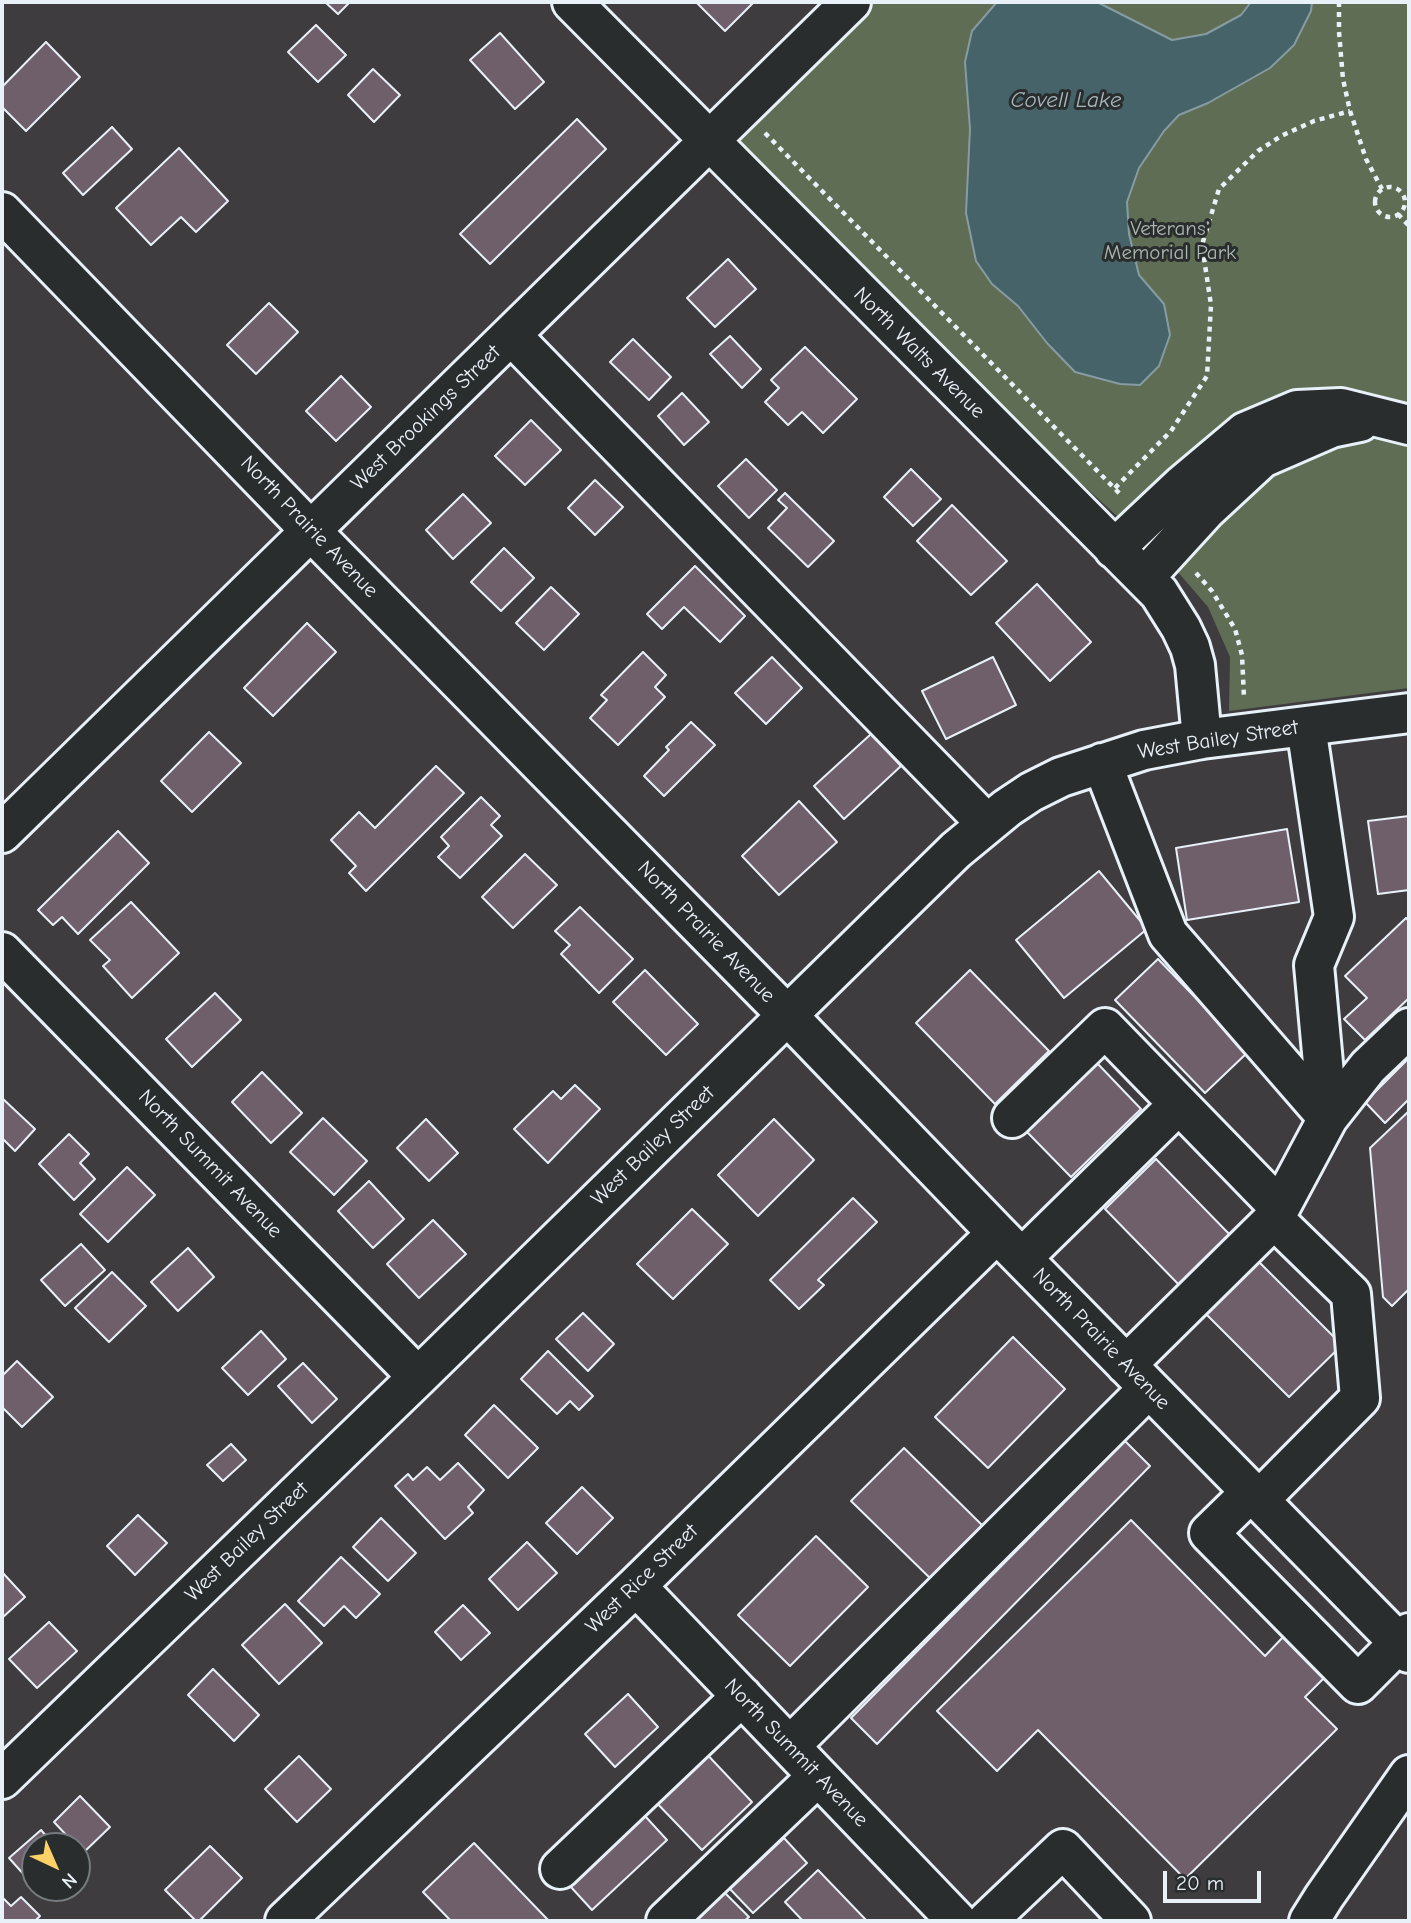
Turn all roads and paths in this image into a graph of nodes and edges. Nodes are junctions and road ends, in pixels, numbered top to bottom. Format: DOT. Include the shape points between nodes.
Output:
graph roads {
  1 [pos="572,2"];
  2 [pos="851,2"];
  3 [pos="1339,2"];
  4 [pos="1350,111"];
  5 [pos="709,142"];
  6 [pos="1382,189"];
  7 [pos="2,212"];
  8 [pos="1398,214"];
  9 [pos="1409,226"];
  10 [pos="511,335"];
  11 [pos="1394,422"];
  12 [pos="1115,488"];
  13 [pos="311,531"];
  14 [pos="1114,549"];
  15 [pos="1144,578"];
  16 [pos="1409,713"];
  17 [pos="1306,726"];
  18 [pos="1202,739"];
  19 [pos="1102,763"];
  20 [pos="987,824"];
  21 [pos="2,833"];
  22 [pos="2,952"];
  23 [pos="787,1015"];
  24 [pos="1409,1028"];
  25 [pos="1179,1104"];
  26 [pos="1012,1118"];
  27 [pos="1328,1118"];
  28 [pos="1277,1213"];
  29 [pos="1009,1246"];
  30 [pos="1138,1376"];
  31 [pos="418,1377"];
  32 [pos="1255,1496"];
  33 [pos="636,1586"];
  34 [pos="1406,1643"];
  35 [pos="742,1696"];
  36 [pos="790,1746"];
  37 [pos="4,1774"];
  38 [pos="1409,1775"];
  39 [pos="818,1776"];
  40 [pos="560,1869"];
  41 [pos="285,1921"];
  42 [pos="666,1921"];
  43 [pos="957,1921"];
  44 [pos="987,1921"];
  45 [pos="1131,1921"];
  46 [pos="1309,1921"];
  1 -- 5 [label="street, North Walts Avenue"];
  2 -- 5 [label="street, West Brookings Street"];
  3 -- 4 [label="path" via="1343,79"];
  4 -- 6 [label="path"];
  4 -- 12 [label="path" via="1281,136 1258,151 1219,189 1202,245 1211,305 1208,376 1171,431"];
  5 -- 10 [label="street, West Brookings Street"];
  5 -- 14 [label="street, North Walts Avenue"];
  6 -- 8 [label="path" via="1376,208 1388,217"];
  6 -- 8 [label="path" via="1391,186 1403,193 1405,202"];
  7 -- 13 [label="street, North Prairie Avenue"];
  8 -- 9 [label="path"];
  10 -- 13 [label="street, West Brookings Street"];
  10 -- 20 [label="street"];
  11 -- 14 [label="street" via="1341,408 1297,410 1245,432"];
  11 -- 15 [label="street" via="1331,428 1262,458"];
  13 -- 21 [label="street, West Brookings Street"];
  13 -- 23 [label="street, North Prairie Avenue"];
  14 -- 15 [label="street, North Walts Avenue"];
  15 -- 18 [label="street, North Walts Avenue" via="1172,611 1189,647"];
  16 -- 17 [label="street, West Bailey Street"];
  17 -- 18 [label="street, West Bailey Street"];
  17 -- 27 [label="street" via="1334,917 1314,965"];
  18 -- 19 [label="street, West Bailey Street"];
  19 -- 20 [label="street, West Bailey Street" via="1031,792"];
  19 -- 27 [label="street" via="1168,934"];
  20 -- 23 [label="street, West Bailey Street"];
  22 -- 31 [label="street, North Summit Avenue"];
  23 -- 29 [label="street, North Prairie Avenue"];
  23 -- 31 [label="street, West Bailey Street"];
  24 -- 27 [label="street" via="1368,1067"];
  25 -- 26 [label="street" via="1105,1028"];
  25 -- 28 [label="street"];
  25 -- 29 [label="street, West Rice Street"];
  27 -- 28 [label="street"];
  28 -- 30 [label="street"];
  28 -- 32 [label="street" via="1352,1294 1360,1398"];
  29 -- 30 [label="street, North Prairie Avenue"];
  29 -- 33 [label="street, West Rice Street"];
  30 -- 32 [label="street, North Prairie Avenue"];
  30 -- 36 [label="street"];
  31 -- 37 [label="street, West Bailey Street"];
  32 -- 34 [label="street, North Prairie Avenue"];
  32 -- 34 [label="street" via="1209,1533 1358,1684"];
  33 -- 35 [label="street, North Summit Avenue"];
  33 -- 41 [label="street, West Rice Street"];
  35 -- 36 [label="street, North Summit Avenue"];
  35 -- 40 [label="street"];
  36 -- 39 [label="street, North Summit Avenue"];
  38 -- 46 [label="street"];
  39 -- 42 [label="street"];
  39 -- 43 [label="street, North Summit Avenue"];
  44 -- 45 [label="street" via="1063,1849"];
}
